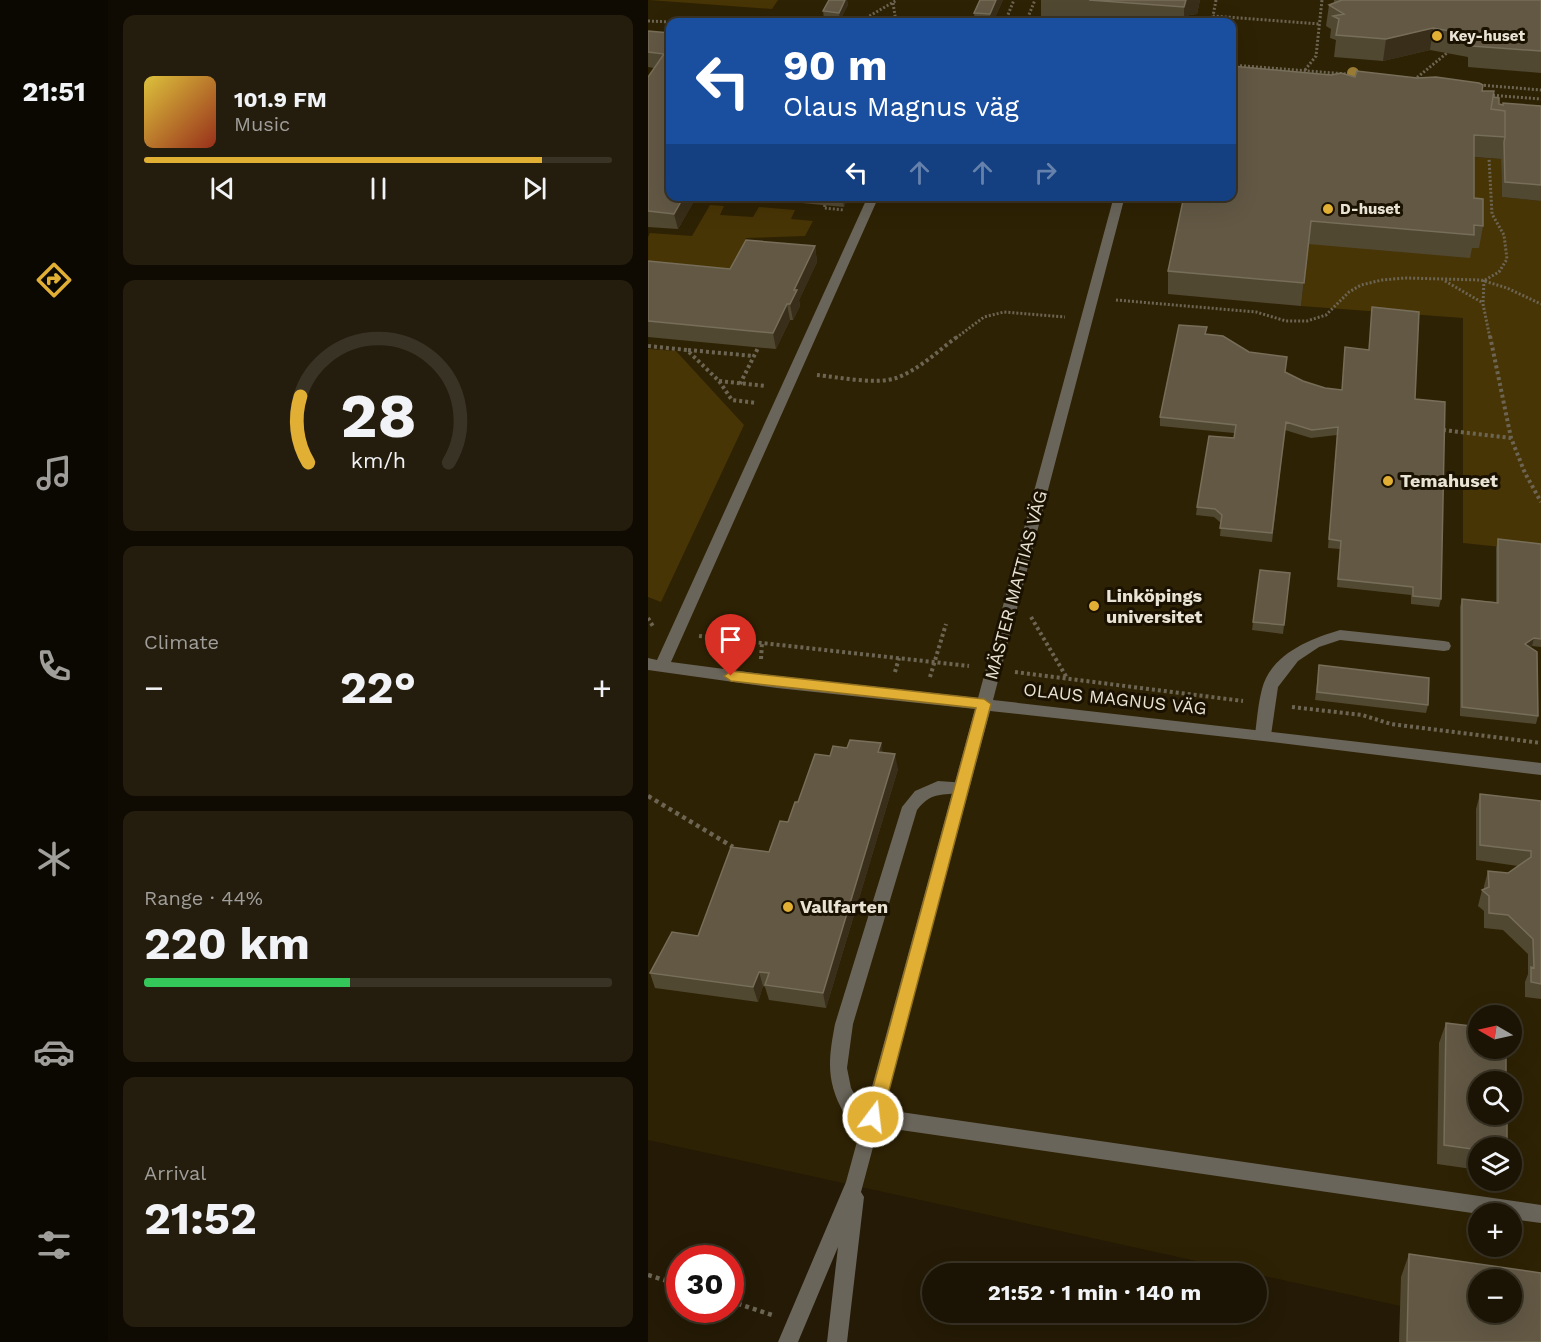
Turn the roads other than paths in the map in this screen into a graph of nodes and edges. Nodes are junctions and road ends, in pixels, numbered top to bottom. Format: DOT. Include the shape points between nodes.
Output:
graph roads {
  1 [pos="871,201"];
  2 [pos="1119,201"];
  3 [pos="1444,646"];
  4 [pos="655,665"];
  5 [pos="984,704"];
  6 [pos="1263,735"];
  7 [pos="1541,769"];
  8 [pos="962,787"];
  9 [pos="873,1117"];
  10 [pos="856,1182"];
  11 [pos="1541,1214"];
  12 [pos="788,1342"];
  13 [pos="837,1342"];
  1 -- 4 [label="street" via="676,633"];
  2 -- 5 [label="street, MÄSTER MATTIAS VÄG"];
  3 -- 6 [label="street" via="1340,635 1314,643 1293,657 1270,687"];
  4 -- 5 [label="street, OLAUS MAGNUS VÄG"];
  5 -- 6 [label="street, OLAUS MAGNUS VÄG"];
  5 -- 8 [label="street, MÄSTER MATTIAS VÄG"];
  6 -- 7 [label="street, OLAUS MAGNUS VÄG"];
  8 -- 9 [label="street, MÄSTER MATTIAS VÄG"];
  8 -- 9 [label="street" via="930,790 918,795 910,807 844,1024 838,1083 852,1109"];
  9 -- 10 [label="street, MÄSTER MATTIAS VÄG"];
  9 -- 11 [label="street"];
  10 -- 12 [label="street, MÄSTER MATTIAS VÄG"];
  10 -- 13 [label="street, MÄSTER MATTIAS VÄG"];
}
